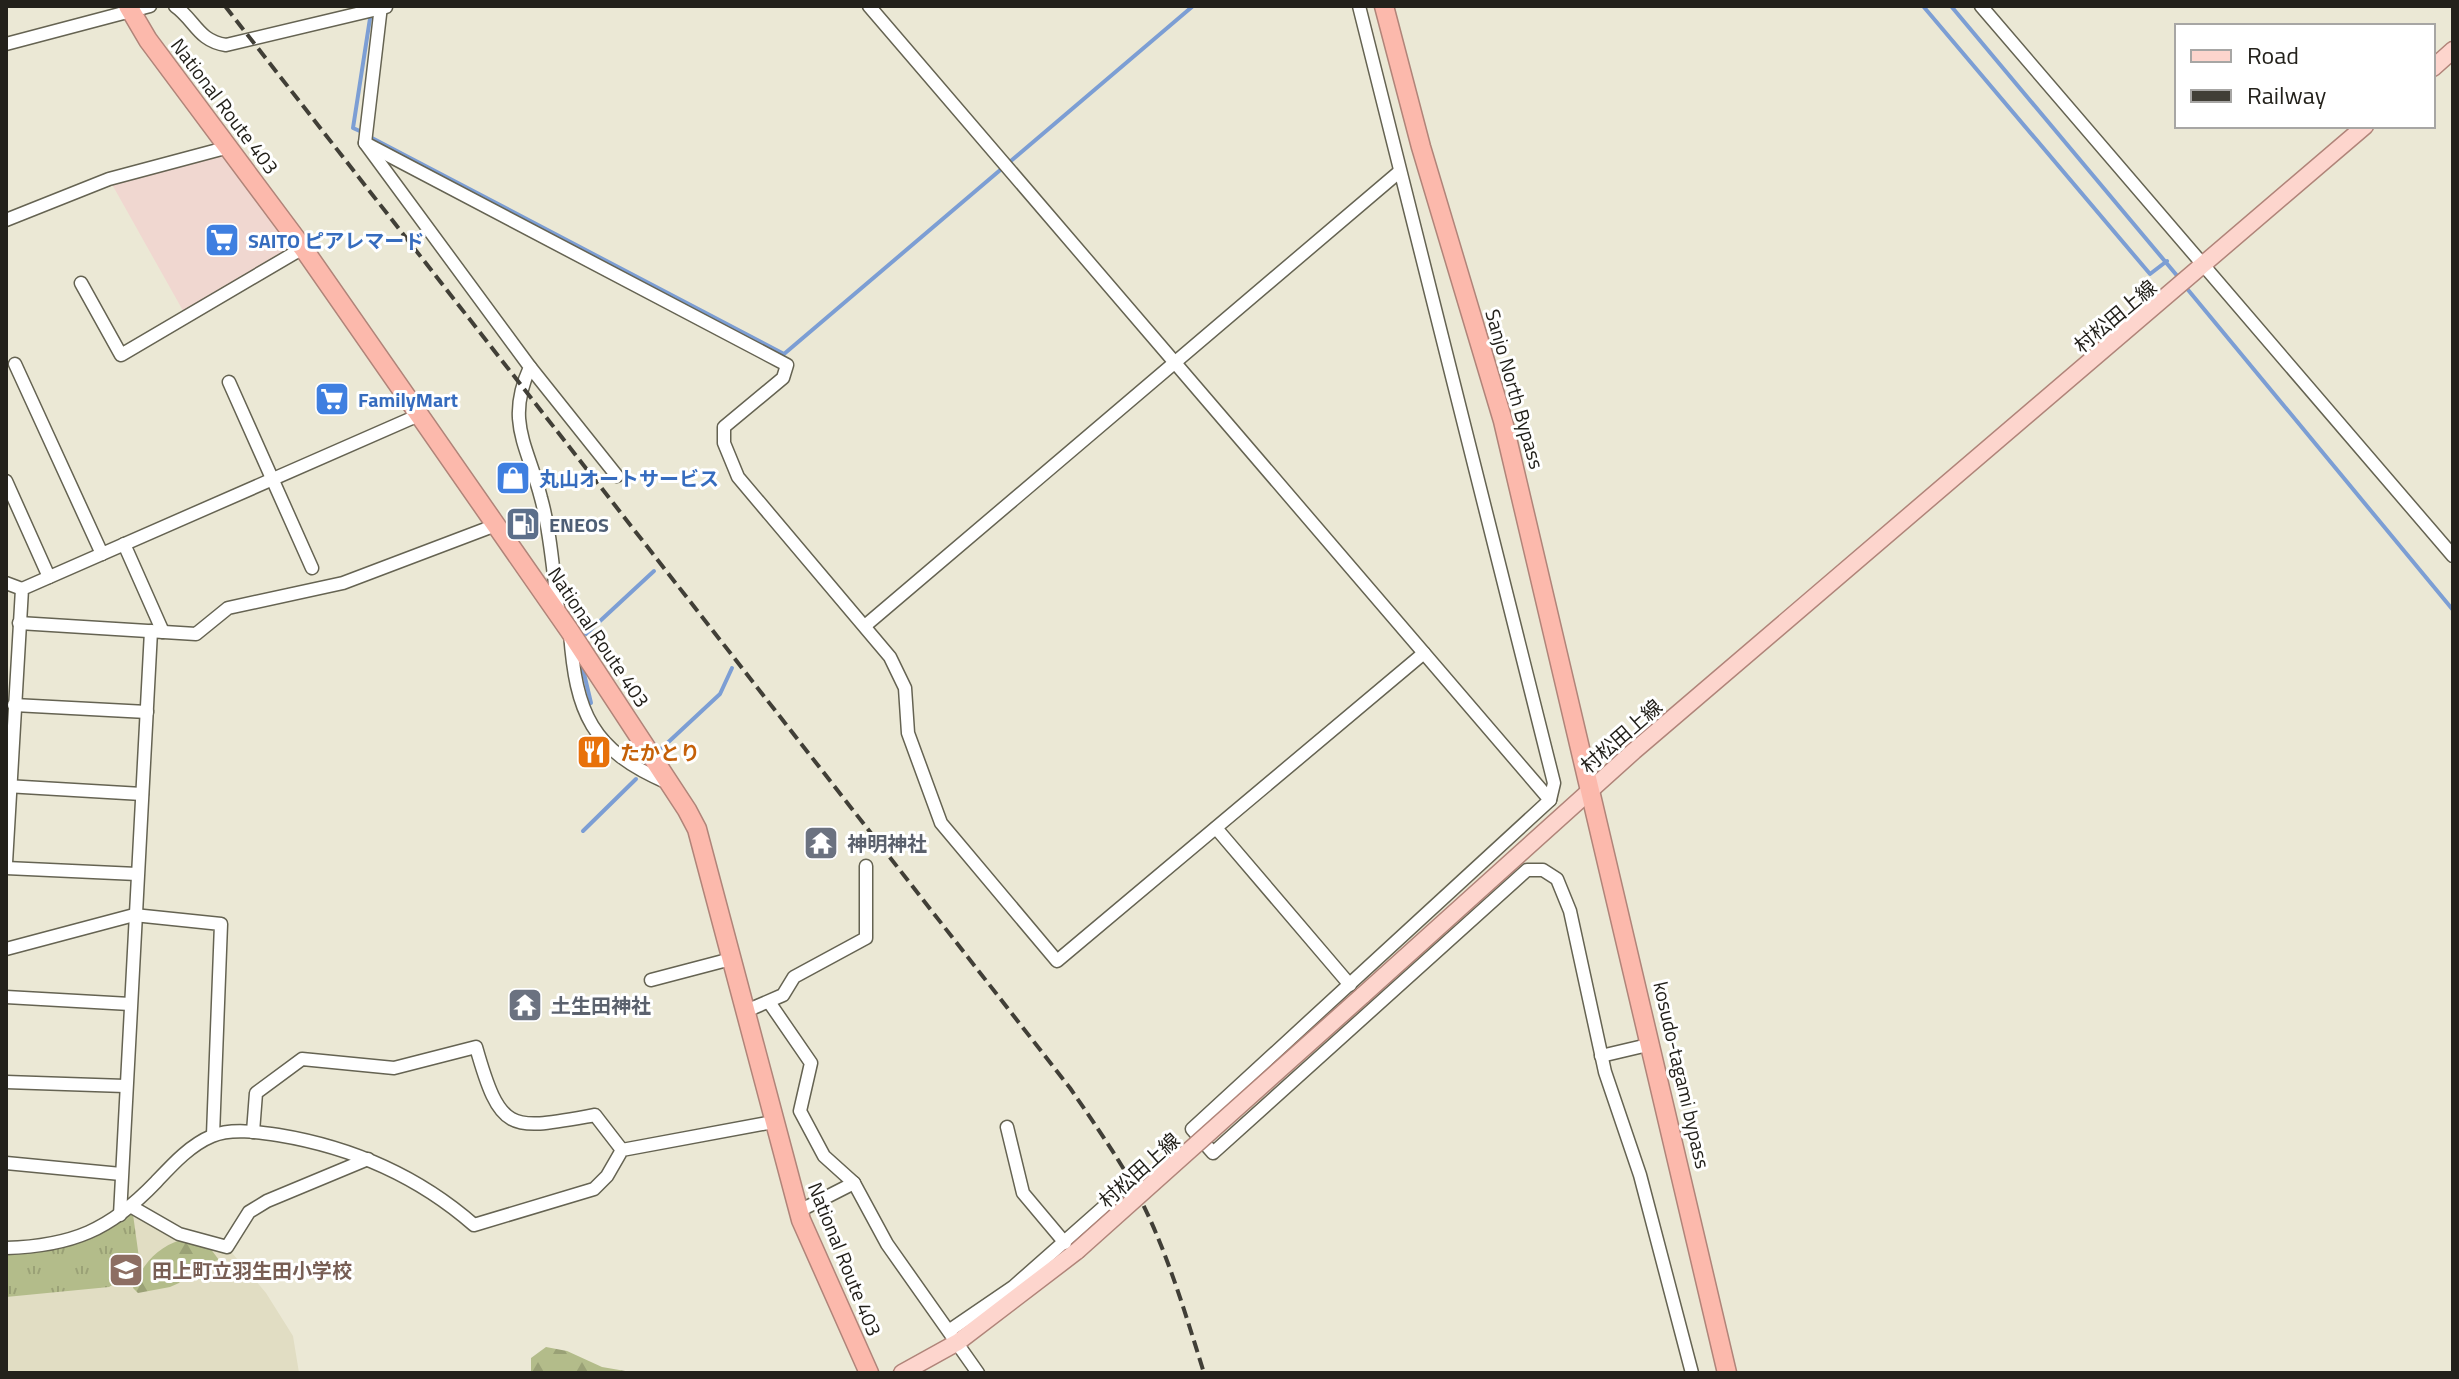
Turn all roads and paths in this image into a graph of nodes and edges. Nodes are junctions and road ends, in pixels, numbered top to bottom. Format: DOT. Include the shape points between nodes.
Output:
graph roads {
  1 [pos="150,6"];
  2 [pos="175,6"];
  3 [pos="869,6"];
  4 [pos="1359,6"];
  5 [pos="1384,6"];
  6 [pos="1981,6"];
  7 [pos="383,7"];
  8 [pos="130,9"];
  9 [pos="6,44"];
  10 [pos="2453,50"];
  11 [pos="2435,66"];
  12 [pos="2363,128"];
  13 [pos="365,143"];
  14 [pos="229,147"];
  15 [pos="1399,172"];
  16 [pos="6,220"];
  17 [pos="303,248"];
  18 [pos="2204,266"];
  19 [pos="81,283"];
  20 [pos="1174,360"];
  21 [pos="15,364"];
  22 [pos="530,367"];
  23 [pos="229,382"];
  24 [pos="419,415"];
  25 [pos="617,476"];
  26 [pos="273,479"];
  27 [pos="6,481"];
  28 [pos="496,525"];
  29 [pos="124,544"];
  30 [pos="102,554"];
  31 [pos="2453,556"];
  32 [pos="312,568"];
  33 [pos="49,577"];
  34 [pos="6,583"];
  35 [pos="22,589"];
  36 [pos="6,616"];
  37 [pos="20,620"];
  38 [pos="564,623"];
  39 [pos="866,625"];
  40 [pos="157,631"];
  41 [pos="1424,653"];
  42 [pos="11,672"];
  43 [pos="14,705"];
  44 [pos="147,712"];
  45 [pos="671,784"];
  46 [pos="8,786"];
  47 [pos="1592,788"];
  48 [pos="142,794"];
  49 [pos="1550,800"];
  50 [pos="1216,828"];
  51 [pos="6,866"];
  52 [pos="866,866"];
  53 [pos="137,874"];
  54 [pos="134,915"];
  55 [pos="6,949"];
  56 [pos="731,959"];
  57 [pos="651,980"];
  58 [pos="1356,990"];
  59 [pos="6,997"];
  60 [pos="769,1002"];
  61 [pos="130,1004"];
  62 [pos="746,1011"];
  63 [pos="1652,1044"];
  64 [pos="1601,1056"];
  65 [pos="6,1082"];
  66 [pos="125,1086"];
  67 [pos="773,1122"];
  68 [pos="1007,1127"];
  69 [pos="253,1132"];
  70 [pos="213,1135"];
  71 [pos="622,1150"];
  72 [pos="368,1159"];
  73 [pos="6,1163"];
  74 [pos="121,1174"];
  75 [pos="854,1183"];
  76 [pos="1116,1196"];
  77 [pos="132,1207"];
  78 [pos="799,1211"];
  79 [pos="120,1215"];
  80 [pos="1071,1247"];
  81 [pos="6,1248"];
  82 [pos="954,1336"];
  83 [pos="869,1373"];
  84 [pos="902,1373"];
  85 [pos="978,1373"];
  86 [pos="1692,1373"];
  87 [pos="1727,1373"];
  1 -- 8 [label="street"];
  2 -- 7 [label="street" via="199,35 226,45"];
  3 -- 20 [label="street"];
  4 -- 15 [label="street"];
  5 -- 47 [label="highway, Sanjo North Bypass" via="1503,421"];
  6 -- 18 [label="street"];
  7 -- 13 [label="street"];
  8 -- 9 [label="street"];
  8 -- 14 [label="highway, National Route 403"];
  10 -- 11 [label="main road"];
  12 -- 18 [label="main road, 村松田上線"];
  13 -- 22 [label="street"];
  13 -- 39 [label="street" via="787,365 783,378 724,427 724,443 738,477"];
  14 -- 16 [label="street" via="109,179"];
  14 -- 17 [label="highway, National Route 403"];
  15 -- 20 [label="street"];
  15 -- 49 [label="street" via="1554,783"];
  17 -- 19 [label="street" via="121,355"];
  17 -- 24 [label="highway, National Route 403"];
  18 -- 31 [label="street"];
  18 -- 47 [label="main road, 村松田上線"];
  20 -- 39 [label="street"];
  20 -- 41 [label="street"];
  21 -- 30 [label="street"];
  22 -- 25 [label="street"];
  22 -- 38 [label="street" via="518,402 519,435 541,498"];
  23 -- 26 [label="street"];
  24 -- 26 [label="street"];
  24 -- 28 [label="highway, National Route 403"];
  26 -- 29 [label="street"];
  26 -- 32 [label="street"];
  27 -- 33 [label="street"];
  28 -- 38 [label="highway, National Route 403"];
  28 -- 40 [label="street" via="343,583 228,608 196,634"];
  29 -- 30 [label="street"];
  29 -- 40 [label="street"];
  30 -- 33 [label="street"];
  33 -- 35 [label="street"];
  34 -- 35 [label="street"];
  35 -- 37 [label="street"];
  36 -- 37 [label="street"];
  37 -- 40 [label="street"];
  37 -- 42 [label="street"];
  38 -- 45 [label="highway, National Route 403"];
  38 -- 45 [label="street" via="590,726 631,767"];
  39 -- 50 [label="street" via="905,688 908,733 941,823 1057,961"];
  40 -- 44 [label="street"];
  41 -- 49 [label="street"];
  41 -- 50 [label="street"];
  42 -- 43 [label="street"];
  43 -- 44 [label="street"];
  43 -- 46 [label="street"];
  44 -- 48 [label="street"];
  45 -- 56 [label="highway, National Route 403" via="697,829"];
  46 -- 48 [label="street"];
  46 -- 51 [label="street"];
  47 -- 58 [label="main road, 村松田上線"];
  47 -- 63 [label="highway, kosudo-tagami bypass"];
  48 -- 53 [label="street"];
  49 -- 58 [label="street"];
  50 -- 58 [label="street"];
  51 -- 53 [label="street"];
  52 -- 60 [label="street" via="866,938 794,977 783,995"];
  53 -- 54 [label="street"];
  54 -- 55 [label="street"];
  54 -- 61 [label="street"];
  54 -- 70 [label="street" via="221,924"];
  56 -- 57 [label="street"];
  56 -- 62 [label="highway, National Route 403"];
  58 -- 64 [label="street" via="1192,1129 1213,1153 1527,870 1543,870 1557,879"];
  58 -- 80 [label="main road, 村松田上線, bridge"];
  59 -- 61 [label="street"];
  60 -- 62 [label="street"];
  60 -- 75 [label="street" via="811,1063 800,1111 824,1156"];
  61 -- 66 [label="street"];
  62 -- 67 [label="highway, National Route 403"];
  63 -- 64 [label="street"];
  63 -- 87 [label="highway, kosudo-tagami bypass"];
  64 -- 86 [label="street" via="1640,1175"];
  65 -- 66 [label="street"];
  66 -- 74 [label="street"];
  67 -- 71 [label="street"];
  67 -- 78 [label="highway, National Route 403"];
  68 -- 80 [label="street" via="1023,1193"];
  69 -- 70 [label="street"];
  69 -- 71 [label="street" via="256,1093 302,1059 394,1068 476,1047 491,1099 502,1113 535,1126 595,1115"];
  69 -- 72 [label="street" via="329,1144"];
  70 -- 77 [label="street" via="187,1151"];
  71 -- 72 [label="street" via="594,1189 474,1225 447,1201"];
  72 -- 77 [label="street" via="258,1206 227,1247 179,1234"];
  73 -- 74 [label="street"];
  74 -- 79 [label="street"];
  75 -- 78 [label="street"];
  75 -- 82 [label="street" via="887,1244"];
  76 -- 80 [label="street"];
  77 -- 79 [label="street"];
  78 -- 83 [label="highway, National Route 403"];
  79 -- 81 [label="street" via="64,1243"];
  80 -- 82 [label="main road, 村松田上線"];
  82 -- 84 [label="main road, 村松田上線"];
  82 -- 85 [label="street"];
}
